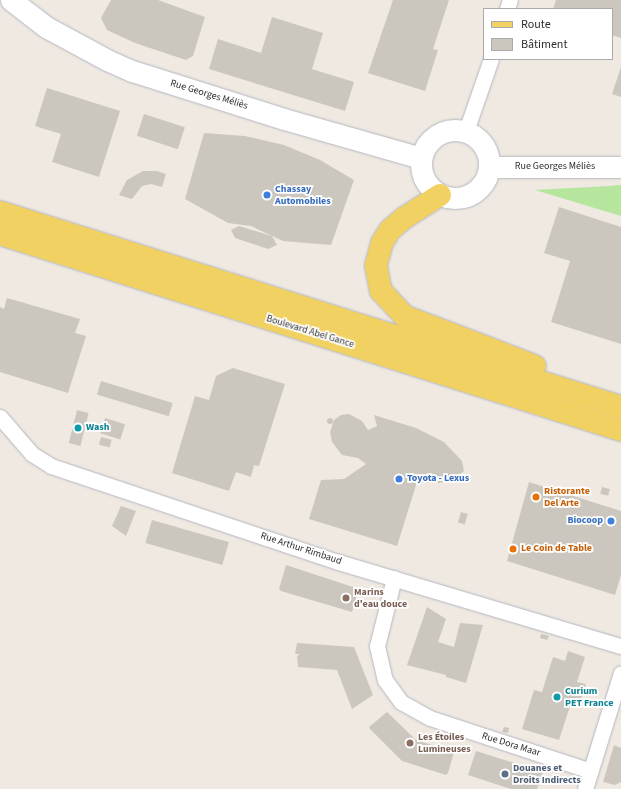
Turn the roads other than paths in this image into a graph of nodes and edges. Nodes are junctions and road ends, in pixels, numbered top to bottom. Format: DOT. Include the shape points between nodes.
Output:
graph roads {
  1 [pos="11,0"];
  2 [pos="491,60"];
  3 [pos="466,131"];
  4 [pos="421,158"];
  5 [pos="621,166"];
  6 [pos="490,167"];
  7 [pos="440,195"];
  8 [pos="0,212"];
  9 [pos="0,234"];
  10 [pos="621,402"];
  11 [pos="621,407"];
  12 [pos="0,418"];
  13 [pos="621,430"];
  14 [pos="394,578"];
  15 [pos="621,646"];
  16 [pos="621,673"];
  17 [pos="590,771"];
  18 [pos="585,789"];
  1 -- 4 [label="street, Rue Georges Méliès" via="46,27 132,71"];
  2 -- 3 [label="street"];
  3 -- 4 [label="street" via="452,130 438,134 427,144"];
  3 -- 6 [label="street" via="484,145"];
  4 -- 7 [label="street" via="423,176 427,184"];
  5 -- 6 [label="street, Rue Georges Méliès"];
  6 -- 7 [label="street" via="485,181 475,192 462,198"];
  7 -- 10 [label="main road" via="404,218 390,230 382,243 378,254 377,274 381,291 390,302 404,316 561,376"];
  8 -- 11 [label="main road"];
  9 -- 13 [label="main road, Boulevard Abel Gance"];
  12 -- 14 [label="street, Rue Arthur Rimbaud" via="32,454 51,466"];
  14 -- 15 [label="street, Rue Arthur Rimbaud"];
  14 -- 17 [label="street, Rue Dora Maar" via="377,646 385,680 401,702 430,718"];
  16 -- 17 [label="street"];
  17 -- 18 [label="street"];
}
